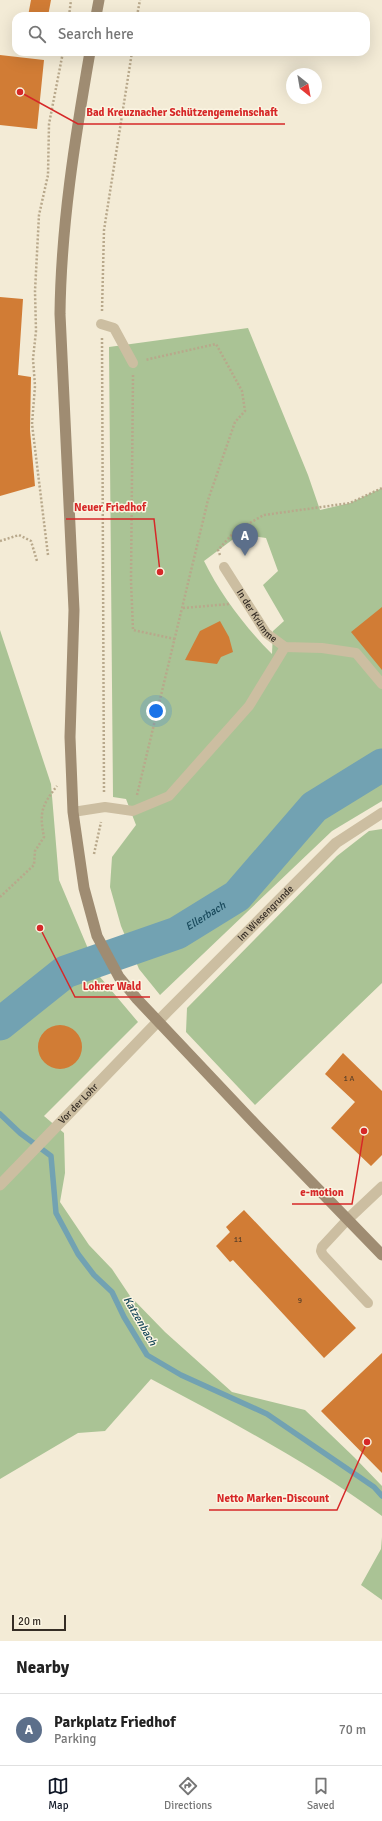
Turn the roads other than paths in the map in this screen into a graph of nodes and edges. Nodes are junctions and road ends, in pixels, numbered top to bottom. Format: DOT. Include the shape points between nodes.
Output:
graph roads {
  1 [pos="99,0"];
  2 [pos="97,12"];
  3 [pos="89,56"];
  4 [pos="101,324"];
  5 [pos="133,362"];
  6 [pos="224,567"];
  7 [pos="285,647"];
  8 [pos="382,684"];
  9 [pos="73,812"];
  10 [pos="382,813"];
  11 [pos="157,1022"];
  12 [pos="0,1185"];
  13 [pos="382,1187"];
  14 [pos="348,1219"];
  15 [pos="382,1255"];
  16 [pos="368,1303"];
  1 -- 2 [label="main road"];
  3 -- 9 [label="main road" via="70,184 61,274 60,314 74,610 71,767"];
  4 -- 5 [label="lane" via="114,328"];
  6 -- 7 [label="lane, In der Krümme" via="266,633"];
  7 -- 8 [label="lane, In der Krümme" via="322,648 356,653"];
  7 -- 9 [label="lane" via="249,706 169,796 134,811 104,807"];
  9 -- 11 [label="main road" via="84,888 97,936 119,977"];
  10 -- 11 [label="street, Im Wiesengrunde" via="336,843"];
  11 -- 12 [label="street, Vor der Lohr"];
  11 -- 14 [label="main road"];
  13 -- 14 [label="street"];
  14 -- 15 [label="main road"];
  14 -- 16 [label="lane" via="321,1251"];
}
